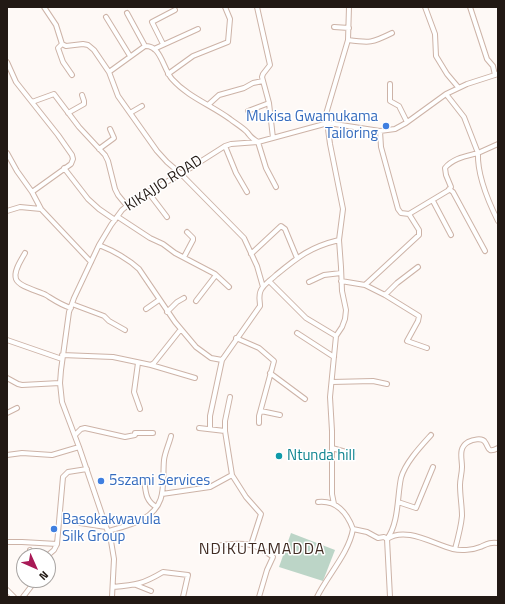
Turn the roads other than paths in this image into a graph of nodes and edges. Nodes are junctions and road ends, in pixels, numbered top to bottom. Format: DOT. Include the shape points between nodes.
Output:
graph roads {
  1 [pos="44,7"];
  2 [pos="226,7"];
  3 [pos="257,7"];
  4 [pos="349,7"];
  5 [pos="425,7"];
  6 [pos="470,7"];
  7 [pos="176,10"];
  8 [pos="127,12"];
  9 [pos="106,17"];
  10 [pos="334,27"];
  11 [pos="349,28"];
  12 [pos="198,29"];
  13 [pos="392,32"];
  14 [pos="348,40"];
  15 [pos="62,44"];
  16 [pos="163,44"];
  17 [pos="145,46"];
  18 [pos="154,49"];
  19 [pos="130,56"];
  20 [pos="7,62"];
  21 [pos="109,72"];
  22 [pos="168,74"];
  23 [pos="72,75"];
  24 [pos="497,75"];
  25 [pos="263,81"];
  26 [pos="390,84"];
  27 [pos="458,87"];
  28 [pos="446,94"];
  29 [pos="82,95"];
  30 [pos="32,102"];
  31 [pos="269,103"];
  32 [pos="208,105"];
  33 [pos="142,106"];
  34 [pos="248,111"];
  35 [pos="68,113"];
  36 [pos="130,113"];
  37 [pos="328,122"];
  38 [pos="407,122"];
  39 [pos="110,129"];
  40 [pos="380,130"];
  41 [pos="273,138"];
  42 [pos="258,142"];
  43 [pos="498,144"];
  44 [pos="225,146"];
  45 [pos="98,149"];
  46 [pos="7,153"];
  47 [pos="478,153"];
  48 [pos="64,168"];
  49 [pos="181,174"];
  50 [pos="276,188"];
  51 [pos="449,189"];
  52 [pos="32,192"];
  53 [pos="148,192"];
  54 [pos="247,192"];
  55 [pos="433,201"];
  56 [pos="127,206"];
  57 [pos="41,209"];
  58 [pos="7,211"];
  59 [pos="409,214"];
  60 [pos="167,217"];
  61 [pos="116,218"];
  62 [pos="498,221"];
  63 [pos="186,232"];
  64 [pos="451,235"];
  65 [pos="338,240"];
  66 [pos="99,245"];
  67 [pos="485,251"];
  68 [pos="25,253"];
  69 [pos="251,254"];
  70 [pos="184,257"];
  71 [pos="297,258"];
  72 [pos="91,262"];
  73 [pos="418,267"];
  74 [pos="341,273"];
  75 [pos="216,275"];
  76 [pos="269,281"];
  77 [pos="341,281"];
  78 [pos="309,282"];
  79 [pos="365,286"];
  80 [pos="229,287"];
  81 [pos="262,287"];
  82 [pos="385,295"];
  83 [pos="184,298"];
  84 [pos="159,300"];
  85 [pos="196,301"];
  86 [pos="71,306"];
  87 [pos="146,310"];
  88 [pos="167,312"];
  89 [pos="181,329"];
  90 [pos="125,330"];
  91 [pos="297,334"];
  92 [pos="336,336"];
  93 [pos="236,338"];
  94 [pos="7,340"];
  95 [pos="427,348"];
  96 [pos="62,357"];
  97 [pos="334,357"];
  98 [pos="222,360"];
  99 [pos="138,363"];
  100 [pos="151,365"];
  101 [pos="270,373"];
  102 [pos="7,378"];
  103 [pos="195,378"];
  104 [pos="332,382"];
  105 [pos="60,383"];
  106 [pos="386,384"];
  107 [pos="230,397"];
  108 [pos="304,399"];
  109 [pos="17,408"];
  110 [pos="140,409"];
  111 [pos="260,411"];
  112 [pos="7,413"];
  113 [pos="280,415"];
  114 [pos="259,423"];
  115 [pos="199,428"];
  116 [pos="210,429"];
  117 [pos="225,431"];
  118 [pos="153,433"];
  119 [pos="75,435"];
  120 [pos="431,435"];
  121 [pos="171,436"];
  122 [pos="80,447"];
  123 [pos="332,448"];
  124 [pos="498,448"];
  125 [pos="354,454"];
  126 [pos="7,455"];
  127 [pos="433,467"];
  128 [pos="87,469"];
  129 [pos="232,475"];
  130 [pos="144,480"];
  131 [pos="162,494"];
  132 [pos="318,502"];
  133 [pos="398,502"];
  134 [pos="334,504"];
  135 [pos="156,507"];
  136 [pos="80,523"];
  137 [pos="107,529"];
  138 [pos="352,529"];
  139 [pos="387,539"];
  140 [pos="7,542"];
  141 [pos="498,542"];
  142 [pos="57,544"];
  143 [pos="251,545"];
  144 [pos="208,547"];
  145 [pos="55,548"];
  146 [pos="455,549"];
  147 [pos="136,585"];
  148 [pos="113,587"];
  149 [pos="30,588"];
  150 [pos="7,590"];
  151 [pos="151,591"];
  152 [pos="14,597"];
  153 [pos="23,597"];
  154 [pos="112,597"];
  155 [pos="183,597"];
  156 [pos="259,597"];
  157 [pos="317,597"];
  158 [pos="390,597"];
  1 -- 15 [label="street" via="56,25"];
  2 -- 22 [label="street" via="230,19 228,42 193,56"];
  3 -- 25 [label="street" via="270,65 263,74"];
  4 -- 11 [label="street"];
  5 -- 27 [label="street" via="435,34 436,56"];
  6 -- 24 [label="street" via="487,59"];
  7 -- 16 [label="street" via="152,22"];
  8 -- 17 [label="street"];
  9 -- 19 [label="street"];
  10 -- 11 [label="street"];
  11 -- 14 [label="street"];
  12 -- 16 [label="street"];
  13 -- 14 [label="street" via="369,42"];
  14 -- 37 [label="street" via="326,114"];
  15 -- 21 [label="street" via="88,45"];
  15 -- 23 [label="street" via="58,48 63,62"];
  16 -- 18 [label="street"];
  17 -- 18 [label="street"];
  17 -- 19 [label="street"];
  18 -- 22 [label="street"];
  19 -- 21 [label="street"];
  20 -- 30 [label="street" via="16,82"];
  21 -- 36 [label="street" via="118,96"];
  22 -- 32 [label="street" via="183,90"];
  24 -- 27 [label="street, KIKAJJO ROAD"];
  25 -- 31 [label="street"];
  25 -- 32 [label="street" via="219,95"];
  26 -- 38 [label="street" via="390,101 399,106"];
  27 -- 28 [label="street, KIKAJJO ROAD"];
  28 -- 38 [label="street, KIKAJJO ROAD"];
  28 -- 47 [label="street" via="464,117"];
  29 -- 35 [label="street" via="84,104"];
  30 -- 35 [label="street" via="54,94"];
  30 -- 48 [label="street" via="72,155 72,162"];
  31 -- 34 [label="street"];
  31 -- 41 [label="street"];
  32 -- 42 [label="street" via="229,118 247,132 250,138"];
  33 -- 36 [label="street"];
  35 -- 45 [label="street"];
  36 -- 49 [label="street" via="167,162"];
  37 -- 40 [label="street, KIKAJJO ROAD"];
  37 -- 41 [label="street, KIKAJJO ROAD"];
  37 -- 65 [label="street" via="343,209"];
  38 -- 40 [label="street, KIKAJJO ROAD" via="395,129"];
  39 -- 45 [label="street" via="114,138"];
  40 -- 59 [label="street" via="381,147 398,209 401,213"];
  41 -- 42 [label="street, KIKAJJO ROAD"];
  42 -- 44 [label="street, KIKAJJO ROAD"];
  42 -- 50 [label="street" via="261,156"];
  43 -- 47 [label="street"];
  44 -- 49 [label="street, KIKAJJO ROAD"];
  44 -- 54 [label="street"];
  45 -- 56 [label="street" via="108,161 118,195"];
  46 -- 52 [label="street"];
  47 -- 51 [label="street" via="448,164 445,168 451,187"];
  47 -- 62 [label="street" via="480,173"];
  48 -- 52 [label="street"];
  48 -- 61 [label="street" via="88,199 99,209"];
  49 -- 53 [label="street, KIKAJJO ROAD"];
  49 -- 69 [label="street" via="244,238"];
  51 -- 55 [label="street"];
  51 -- 67 [label="street" via="454,192"];
  52 -- 57 [label="street"];
  53 -- 56 [label="street, KIKAJJO ROAD"];
  53 -- 60 [label="street"];
  55 -- 59 [label="street"];
  55 -- 64 [label="street"];
  56 -- 61 [label="street, KIKAJJO ROAD"];
  57 -- 58 [label="street" via="20,207"];
  57 -- 72 [label="street"];
  59 -- 79 [label="street" via="419,230 419,235"];
  61 -- 66 [label="street, KIKAJJO ROAD"];
  61 -- 70 [label="street"];
  63 -- 70 [label="street" via="193,240"];
  65 -- 71 [label="street" via="310,249"];
  65 -- 74 [label="street"];
  66 -- 72 [label="street, KIKAJJO ROAD"];
  66 -- 84 [label="street" via="116,252 139,269"];
  68 -- 86 [label="street" via="16,271 17,282 58,304"];
  69 -- 71 [label="street" via="281,226 285,229"];
  69 -- 81 [label="street"];
  70 -- 75 [label="street"];
  71 -- 76 [label="street"];
  72 -- 86 [label="street, KIKAJJO ROAD"];
  73 -- 82 [label="street"];
  74 -- 77 [label="street"];
  74 -- 78 [label="street" via="324,275"];
  75 -- 80 [label="street"];
  75 -- 85 [label="street"];
  76 -- 81 [label="street"];
  76 -- 92 [label="street" via="306,318"];
  77 -- 79 [label="street"];
  77 -- 92 [label="street" via="346,310 342,327"];
  79 -- 82 [label="street"];
  81 -- 93 [label="street" via="258,297 260,306"];
  82 -- 95 [label="street" via="418,316 418,321 407,341"];
  83 -- 88 [label="street"];
  84 -- 87 [label="street"];
  84 -- 88 [label="street"];
  86 -- 90 [label="street" via="104,316"];
  86 -- 96 [label="street, KIKAJJO ROAD"];
  88 -- 89 [label="street"];
  89 -- 98 [label="street" via="206,356"];
  89 -- 100 [label="street"];
  91 -- 97 [label="street"];
  92 -- 97 [label="street"];
  93 -- 98 [label="street"];
  93 -- 101 [label="street" via="259,348 274,361"];
  94 -- 96 [label="street"];
  96 -- 99 [label="street" via="114,357"];
  96 -- 105 [label="street, KIKAJJO ROAD"];
  97 -- 104 [label="street"];
  98 -- 116 [label="street" via="210,416"];
  99 -- 100 [label="street"];
  99 -- 110 [label="street" via="134,392"];
  100 -- 103 [label="street"];
  101 -- 108 [label="street"];
  101 -- 111 [label="street"];
  102 -- 105 [label="street" via="22,385"];
  104 -- 106 [label="street" via="372,381"];
  104 -- 123 [label="street"];
  105 -- 119 [label="street, KIKAJJO ROAD" via="62,402"];
  107 -- 117 [label="street"];
  109 -- 112 [label="street"];
  111 -- 113 [label="street"];
  111 -- 114 [label="street"];
  115 -- 116 [label="street"];
  116 -- 117 [label="street"];
  117 -- 129 [label="street"];
  118 -- 119 [label="street" via="125,437 85,428"];
  119 -- 122 [label="street, KIKAJJO ROAD"];
  120 -- 133 [label="street" via="413,454 402,477"];
  121 -- 131 [label="street" via="164,458"];
  122 -- 126 [label="street" via="52,456 22,453"];
  122 -- 128 [label="street, KIKAJJO ROAD"];
  123 -- 125 [label="street"];
  123 -- 134 [label="street"];
  124 -- 146 [label="street" via="490,450 486,442 476,439 467,443 460,454 461,525"];
  127 -- 133 [label="street" via="416,508"];
  128 -- 137 [label="street, KIKAJJO ROAD"];
  128 -- 142 [label="street" via="68,472 63,477"];
  129 -- 131 [label="street" via="210,487"];
  129 -- 143 [label="street" via="261,514"];
  130 -- 135 [label="street" via="148,500"];
  131 -- 135 [label="street"];
  132 -- 134 [label="street"];
  133 -- 139 [label="street" via="392,532"];
  134 -- 138 [label="street" via="348,518"];
  135 -- 137 [label="street" via="136,522"];
  136 -- 137 [label="street"];
  137 -- 148 [label="street, KIKAJJO ROAD" via="114,559"];
  138 -- 139 [label="street"];
  138 -- 157 [label="street" via="346,547"];
  139 -- 146 [label="street" via="393,535 406,535"];
  139 -- 158 [label="street"];
  140 -- 142 [label="street"];
  141 -- 146 [label="street" via="488,542 476,548"];
  142 -- 145 [label="street"];
  143 -- 144 [label="street"];
  143 -- 156 [label="street" via="273,557"];
  147 -- 148 [label="street"];
  147 -- 151 [label="street"];
  147 -- 155 [label="street" via="163,572 188,575"];
  148 -- 154 [label="street, KIKAJJO ROAD"];
  149 -- 153 [label="street"];
  150 -- 152 [label="street"];
}
